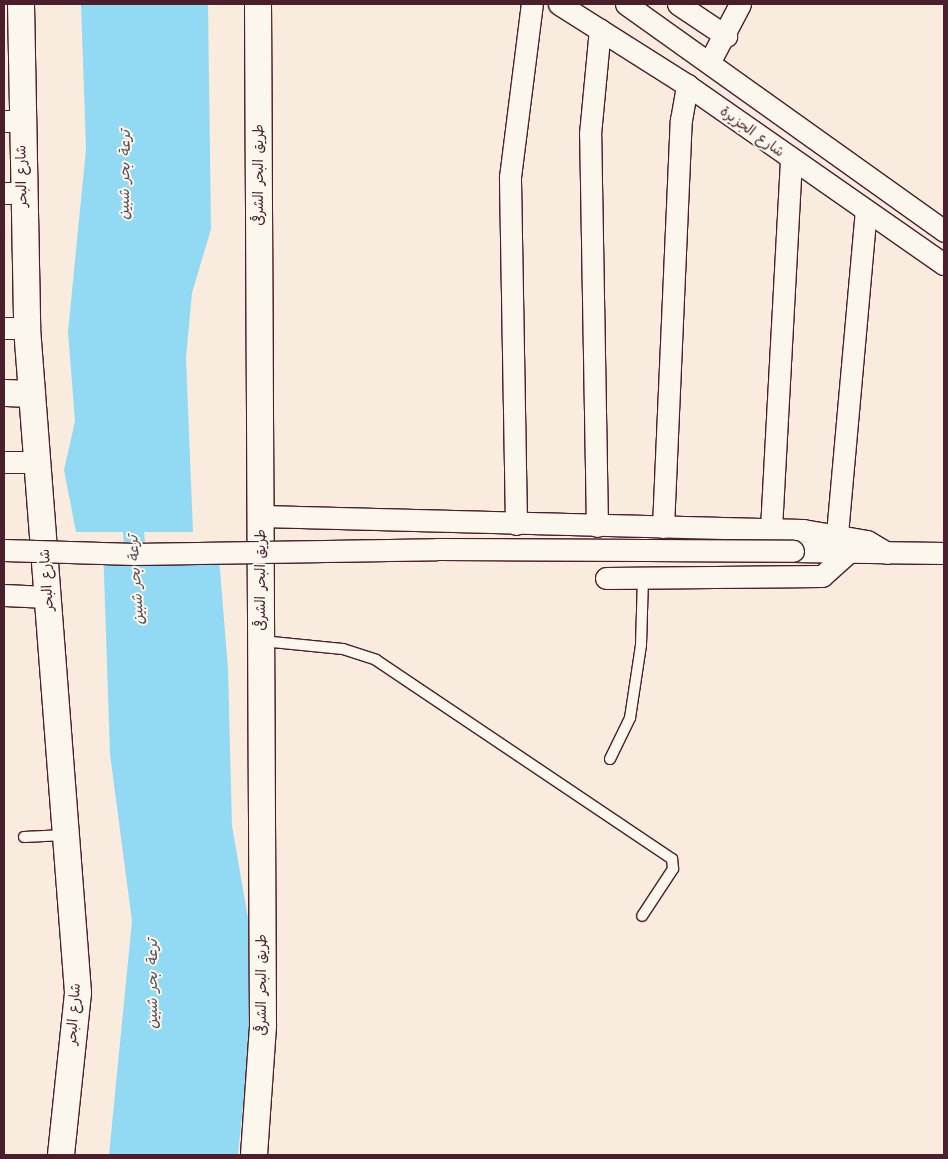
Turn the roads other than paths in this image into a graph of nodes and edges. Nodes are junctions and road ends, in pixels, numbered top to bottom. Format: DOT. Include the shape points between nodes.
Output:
graph roads {
  1 [pos="22,4"];
  2 [pos="258,4"];
  3 [pos="532,4"];
  4 [pos="558,4"];
  5 [pos="626,4"];
  6 [pos="678,4"];
  7 [pos="740,4"];
  8 [pos="600,30"];
  9 [pos="726,36"];
  10 [pos="710,61"];
  11 [pos="687,84"];
  12 [pos="13,121"];
  13 [pos="791,160"];
  14 [pos="12,193"];
  15 [pos="866,212"];
  16 [pos="944,231"];
  17 [pos="944,264"];
  18 [pos="15,328"];
  19 [pos="4,393"];
  20 [pos="32,394"];
  21 [pos="4,462"];
  22 [pos="37,462"];
  23 [pos="261,516"];
  24 [pos="516,524"];
  25 [pos="597,526"];
  26 [pos="663,527"];
  27 [pos="771,529"];
  28 [pos="837,534"];
  29 [pos="4,550"];
  30 [pos="849,552"];
  31 [pos="887,552"];
  32 [pos="944,553"];
  33 [pos="606,578"];
  34 [pos="643,578"];
  35 [pos="4,595"];
  36 [pos="48,597"];
  37 [pos="262,641"];
  38 [pos="610,759"];
  39 [pos="66,835"];
  40 [pos="24,837"];
  41 [pos="642,916"];
  42 [pos="61,1155"];
  43 [pos="254,1155"];
  1 -- 12 [label="street, شارع البحر"];
  2 -- 23 [label="street, طريق البحر الشرقى"];
  3 -- 24 [label="street" via="510,177"];
  4 -- 8 [label="street, شارع الجزيرة"];
  5 -- 10 [label="street"];
  6 -- 9 [label="street"];
  7 -- 9 [label="street"];
  8 -- 11 [label="street, شارع الجزيرة"];
  8 -- 25 [label="street" via="590,134"];
  9 -- 10 [label="street"];
  10 -- 16 [label="street"];
  11 -- 13 [label="street, شارع الجزيرة"];
  11 -- 26 [label="street" via="681,120"];
  12 -- 14 [label="street, شارع البحر"];
  13 -- 15 [label="street, شارع الجزيرة"];
  13 -- 27 [label="street"];
  14 -- 18 [label="street, شارع البحر"];
  15 -- 17 [label="street, شارع الجزيرة"];
  15 -- 28 [label="street"];
  18 -- 20 [label="street, شارع البحر"];
  19 -- 20 [label="street"];
  20 -- 22 [label="street, شارع البحر"];
  21 -- 22 [label="street"];
  22 -- 36 [label="street, شارع البحر"];
  23 -- 24 [label="street"];
  23 -- 37 [label="street, طريق البحر الشرقى"];
  24 -- 25 [label="street"];
  25 -- 26 [label="street"];
  26 -- 27 [label="street"];
  27 -- 28 [label="street"];
  28 -- 31 [label="street" via="867,541"];
  29 -- 30 [label="street, bridge" via="134,554 436,549"];
  30 -- 31 [label="street"];
  30 -- 34 [label="street" via="822,576"];
  31 -- 32 [label="street"];
  33 -- 34 [label="street"];
  34 -- 38 [label="lane" via="641,645 630,718"];
  35 -- 36 [label="street"];
  36 -- 39 [label="street, شارع البحر"];
  37 -- 41 [label="lane" via="343,649 376,660 672,859 673,869"];
  37 -- 43 [label="street, طريق البحر الشرقى" via="263,1025"];
  39 -- 40 [label="lane"];
  39 -- 42 [label="street, شارع البحر" via="78,993"];
}
